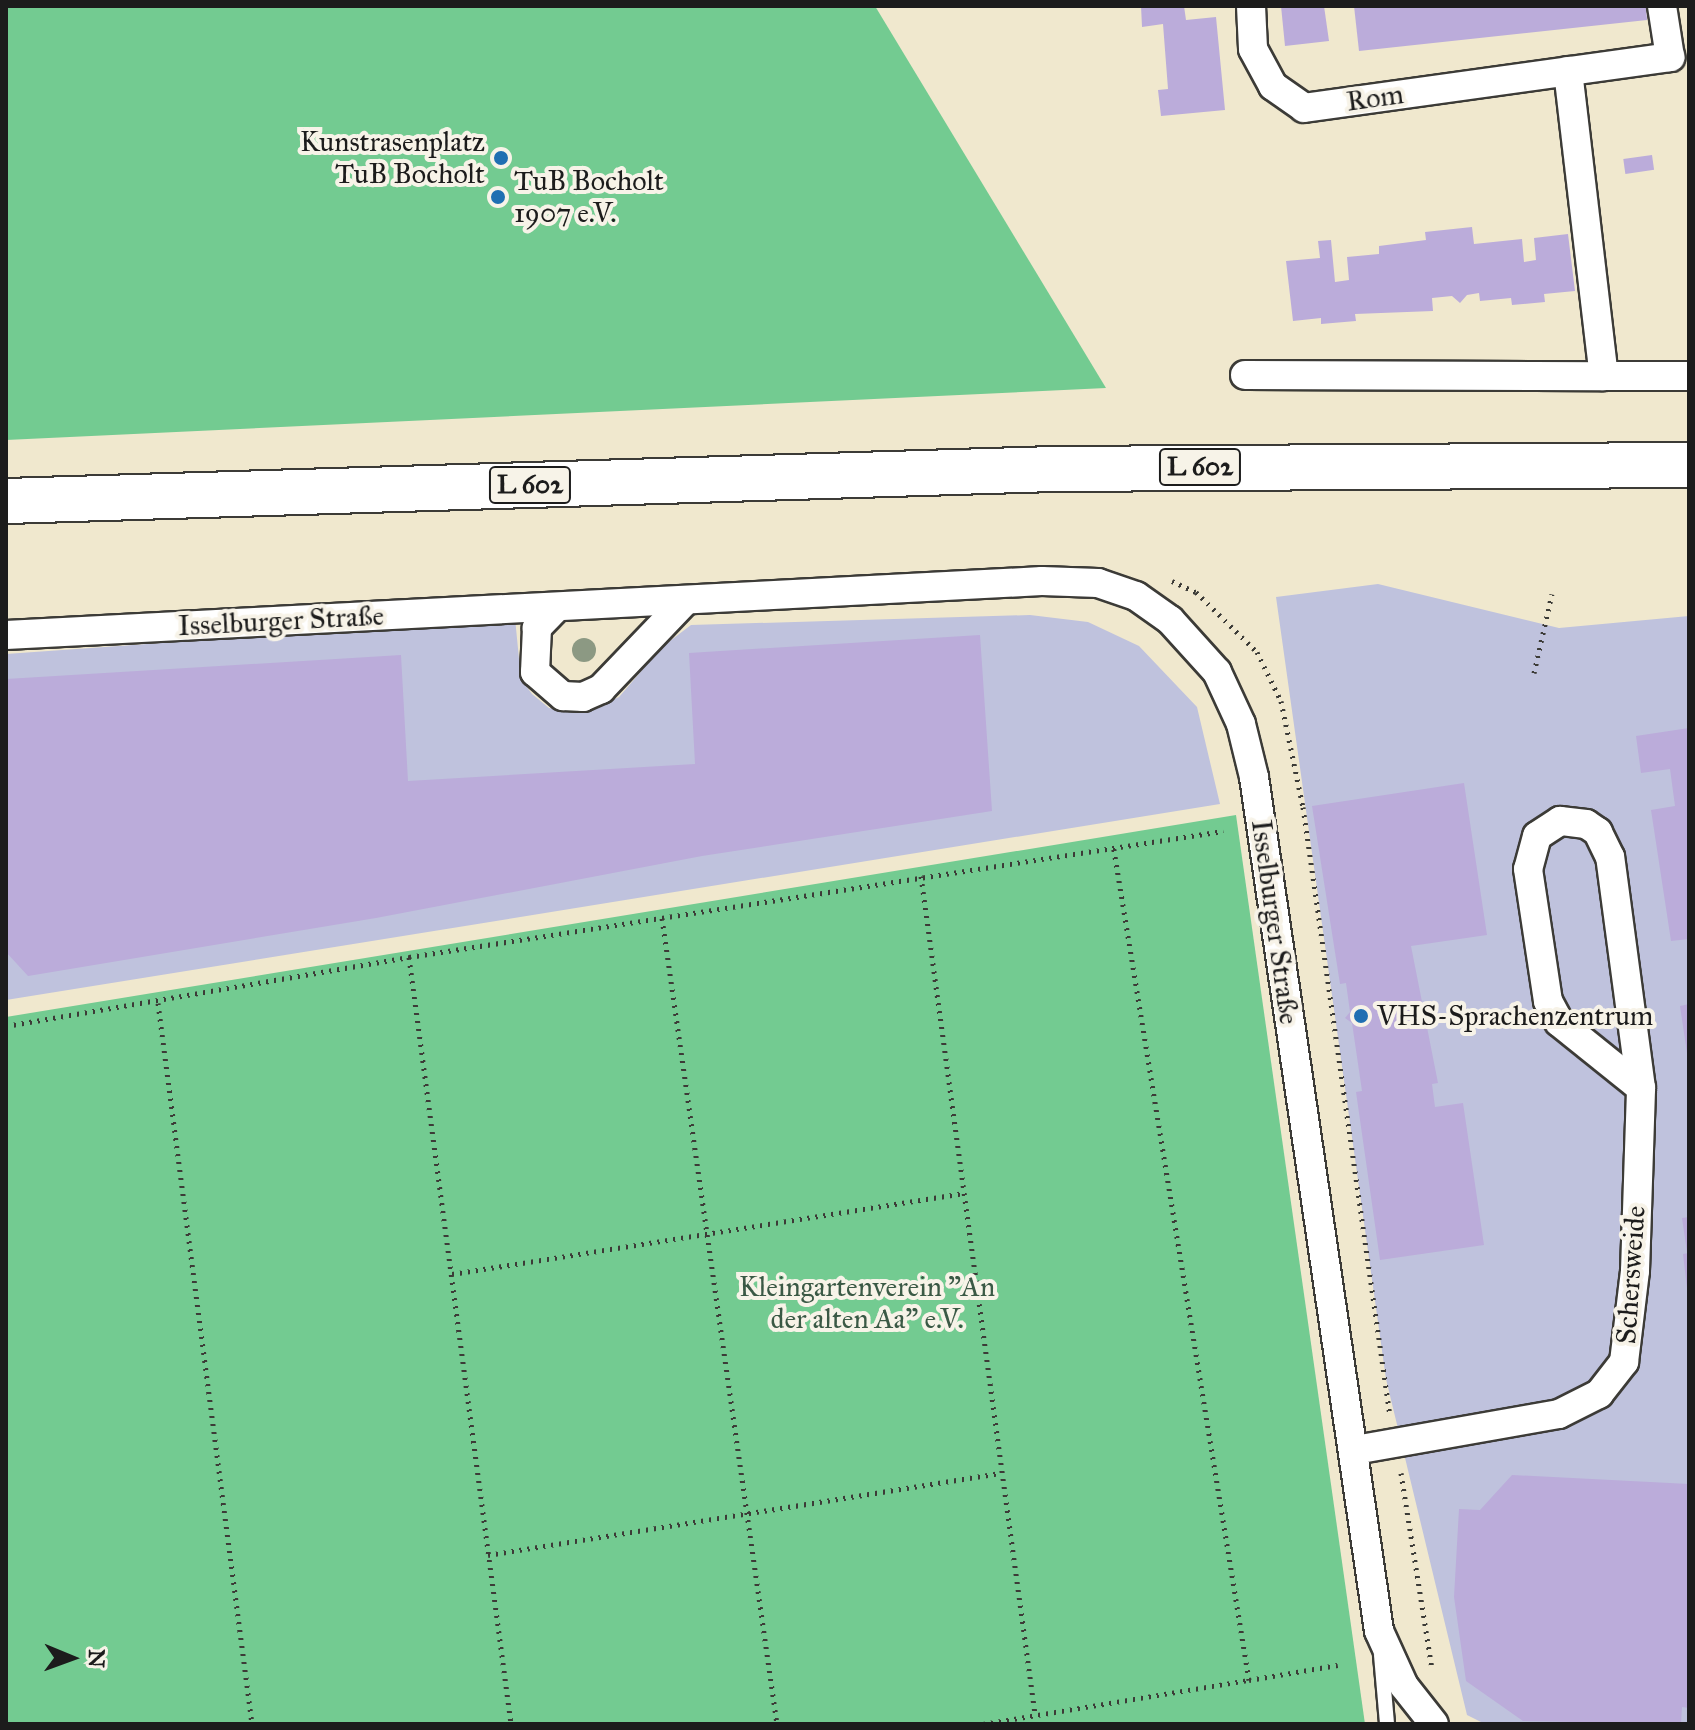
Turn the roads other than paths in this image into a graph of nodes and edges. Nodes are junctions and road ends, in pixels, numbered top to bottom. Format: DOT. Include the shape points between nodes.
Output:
graph roads {
  1 [pos="1251,6"];
  2 [pos="1662,6"];
  3 [pos="1568,71"];
  4 [pos="1245,375"];
  5 [pos="1604,376"];
  6 [pos="1689,376"];
  7 [pos="1689,465"];
  8 [pos="6,501"];
  9 [pos="685,601"];
  10 [pos="556,608"];
  11 [pos="6,635"];
  12 [pos="1641,1088"];
  13 [pos="1355,1450"];
  14 [pos="1379,1631"];
  15 [pos="1387,1724"];
  16 [pos="1434,1724"];
  1 -- 3 [label="street, Rom" via="1253,49 1273,86 1304,108"];
  2 -- 3 [label="street, Rom" via="1670,57"];
  3 -- 5 [label="street"];
  4 -- 5 [label="street"];
  5 -- 6 [label="street"];
  7 -- 8 [label="main road, L 602" via="1053,469"];
  9 -- 10 [label="street, Isselburger Straße"];
  9 -- 10 [label="street" via="601,689 583,697 563,696 535,672 537,628"];
  9 -- 13 [label="street, Isselburger Straße" via="1042,581 1098,583 1136,596 1170,620 1217,672 1241,724 1254,777"];
  10 -- 11 [label="street, Isselburger Straße"];
  12 -- 12 [label="street, Schersweide" via="1610,857 1598,832 1586,824 1560,821 1537,836 1528,869 1548,1001 1559,1022"];
  12 -- 13 [label="street, Schersweide" via="1631,1327 1624,1362 1612,1380 1599,1394 1559,1414"];
  13 -- 14 [label="street, Isselburger Straße"];
  14 -- 15 [label="lane"];
  14 -- 16 [label="street, Isselburger Straße" via="1404,1686"];
}
